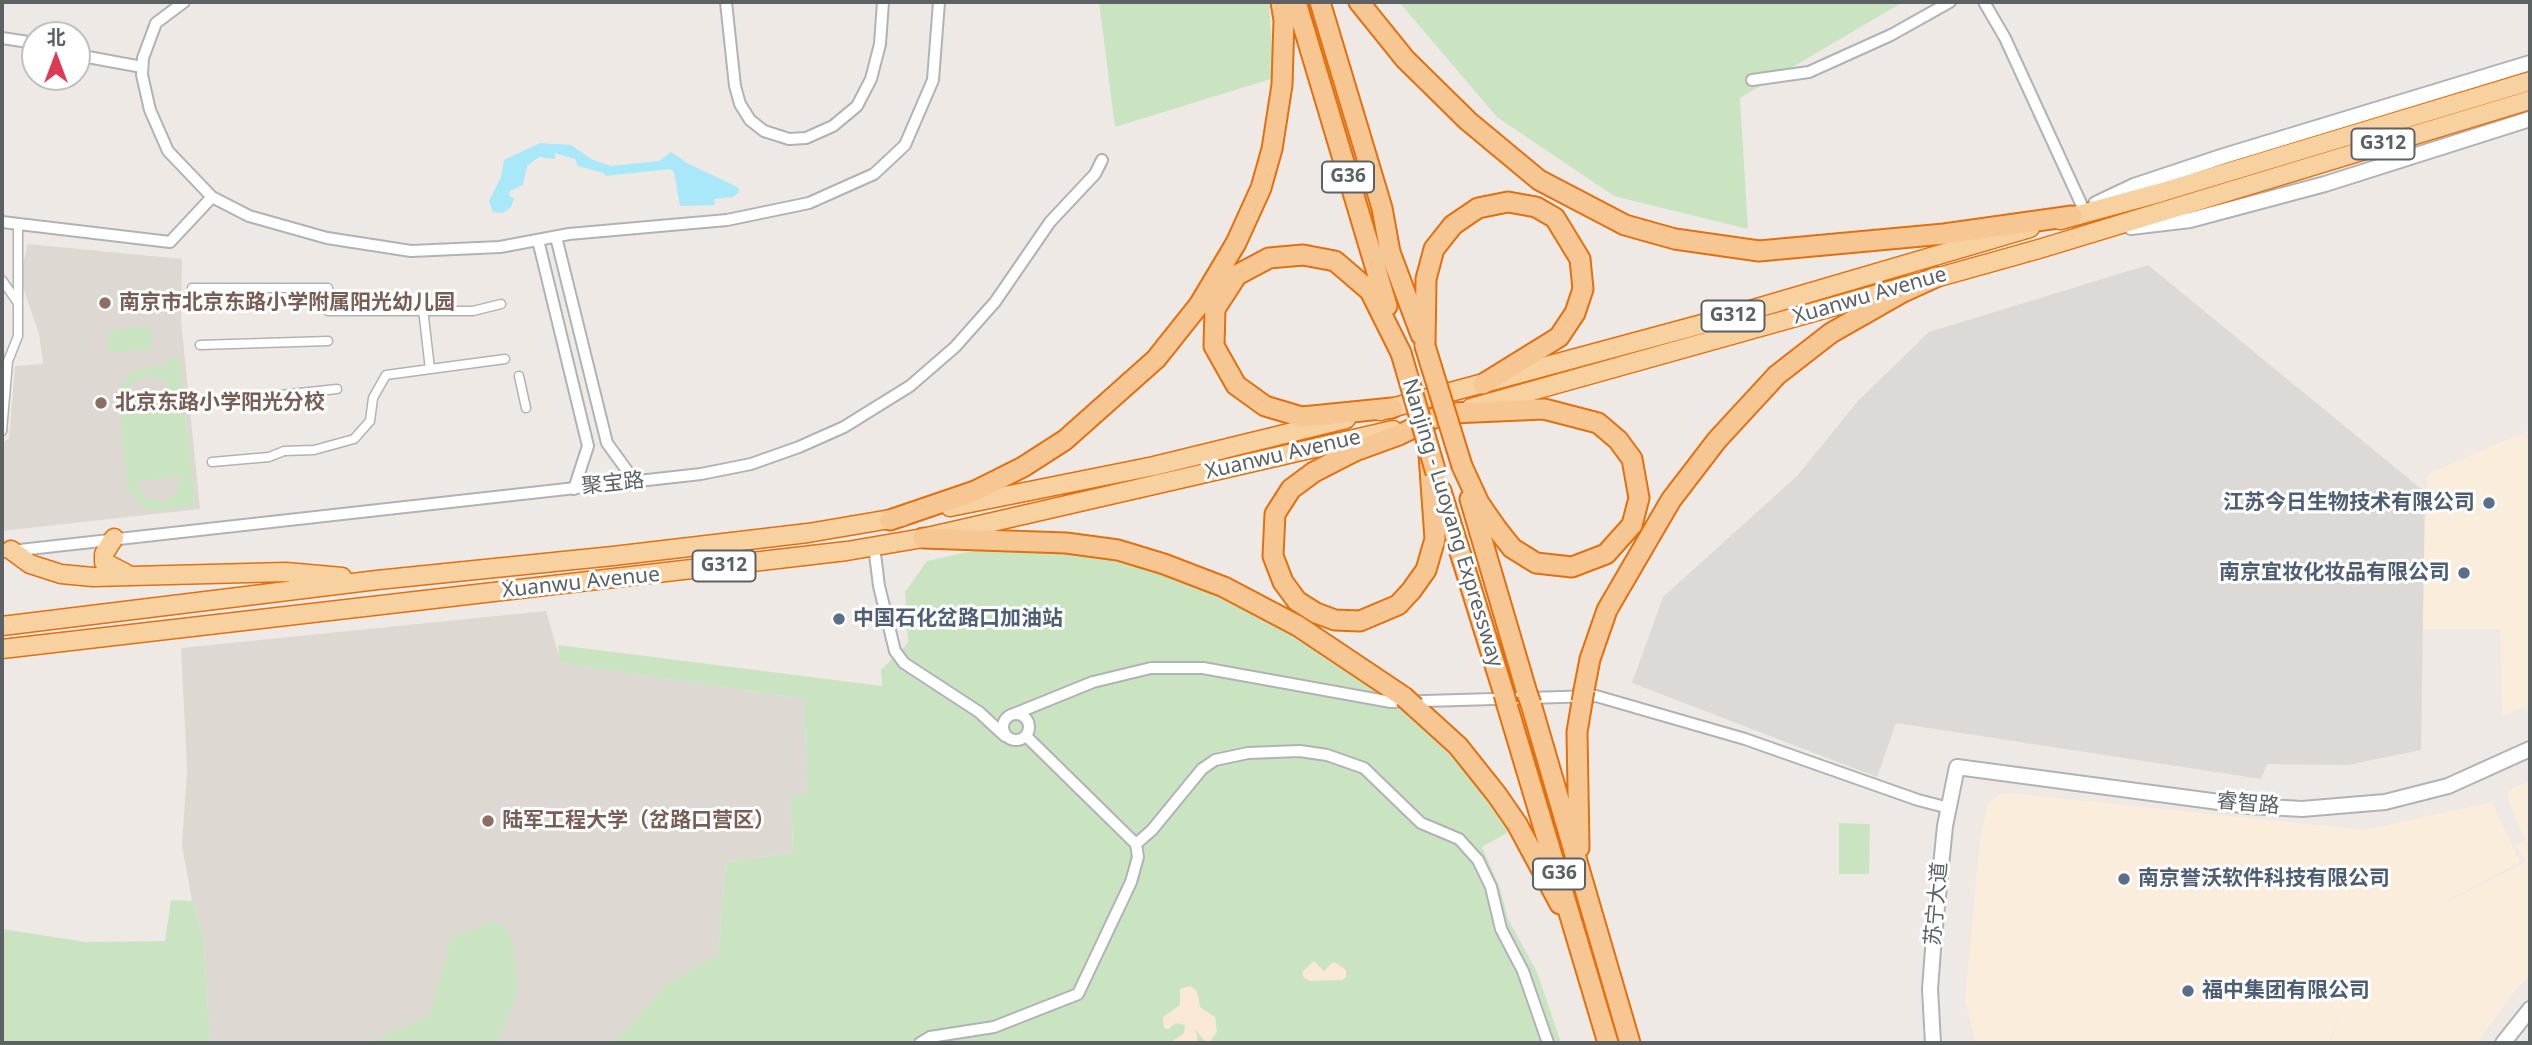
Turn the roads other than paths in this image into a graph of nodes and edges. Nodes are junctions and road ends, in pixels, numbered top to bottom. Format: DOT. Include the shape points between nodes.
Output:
graph roads {
  1 [pos="184,2"];
  2 [pos="726,2"];
  3 [pos="883,2"];
  4 [pos="939,2"];
  5 [pos="1281,2"];
  6 [pos="1296,2"];
  7 [pos="1320,2"];
  8 [pos="1359,2"];
  9 [pos="1950,2"];
  10 [pos="1984,2"];
  11 [pos="2,38"];
  12 [pos="21,41"];
  13 [pos="91,58"];
  14 [pos="2530,63"];
  15 [pos="142,67"];
  16 [pos="1752,80"];
  17 [pos="2530,81"];
  18 [pos="2530,100"];
  19 [pos="2530,119"];
  20 [pos="1102,160"];
  21 [pos="212,197"];
  22 [pos="2078,213"];
  23 [pos="2,222"];
  24 [pos="18,223"];
  25 [pos="2095,231"];
  26 [pos="556,237"];
  27 [pos="538,240"];
  28 [pos="1936,277"];
  29 [pos="2,280"];
  30 [pos="192,288"];
  31 [pos="328,288"];
  32 [pos="6,295"];
  33 [pos="18,303"];
  34 [pos="502,304"];
  35 [pos="423,309"];
  36 [pos="328,311"];
  37 [pos="328,341"];
  38 [pos="200,345"];
  39 [pos="1425,346"];
  40 [pos="1401,353"];
  41 [pos="505,359"];
  42 [pos="5,361"];
  43 [pos="430,369"];
  44 [pos="519,376"];
  45 [pos="1483,384"];
  46 [pos="337,389"];
  47 [pos="214,402"];
  48 [pos="526,408"];
  49 [pos="1392,408"];
  50 [pos="1443,416"];
  51 [pos="3,417"];
  52 [pos="2,431"];
  53 [pos="212,462"];
  54 [pos="1462,466"];
  55 [pos="1433,474"];
  56 [pos="636,482"];
  57 [pos="574,489"];
  58 [pos="890,520"];
  59 [pos="114,538"];
  60 [pos="923,538"];
  61 [pos="874,546"];
  62 [pos="6,551"];
  63 [pos="133,576"];
  64 [pos="377,580"];
  65 [pos="2,626"];
  66 [pos="2,649"];
  67 [pos="1038,703"];
  68 [pos="979,712"];
  69 [pos="1012,714"];
  70 [pos="1028,732"];
  71 [pos="1005,736"];
  72 [pos="2530,749"];
  73 [pos="1958,767"];
  74 [pos="1949,808"];
  75 [pos="1136,844"];
  76 [pos="1581,884"];
  77 [pos="1570,920"];
  78 [pos="2530,1009"];
  79 [pos="920,1043"];
  80 [pos="1548,1043"];
  81 [pos="1608,1043"];
  82 [pos="1630,1043"];
  83 [pos="1933,1043"];
  84 [pos="2503,1043"];
  1 -- 15 [label="street" via="156,23"];
  2 -- 3 [label="street" via="740,104 764,131 789,139 806,138 833,126 857,106 871,79 880,44"];
  4 -- 26 [label="street" via="933,80 905,145 874,174 809,203 727,220"];
  5 -- 58 [label="highway" via="1282,85 1272,149 1261,188 1236,243 1199,305 1156,359 1065,440 975,491"];
  6 -- 40 [label="highway, Nanjing - Luoyang Expressway / G36"];
  7 -- 39 [label="highway, Nanjing - Luoyang Expressway / G36" via="1382,208 1390,252"];
  8 -- 22 [label="highway" via="1405,59 1478,130 1539,180 1625,225 1675,239 1759,251 1932,236"];
  9 -- 16 [label="street" via="1891,35 1808,72"];
  10 -- 22 [label="street" via="2005,38"];
  11 -- 12 [label="street"];
  13 -- 15 [label="street"];
  14 -- 22 [label="street" via="2134,186"];
  15 -- 21 [label="street" via="150,110 168,151"];
  17 -- 22 [label="highway, Xuanwu Avenue / G312"];
  18 -- 25 [label="highway, Xuanwu Avenue / G312"];
  19 -- 25 [label="street" via="2325,184 2190,220"];
  20 -- 56 [label="street, 聚宝路" via="1096,174 1050,222 995,302 955,347 910,386 844,427 799,447 738,467"];
  21 -- 24 [label="street" via="170,242"];
  21 -- 27 [label="street" via="249,216 327,238 411,251 500,247"];
  22 -- 45 [label="highway, Xuanwu Avenue / G312"];
  23 -- 24 [label="street"];
  24 -- 33 [label="street"];
  25 -- 28 [label="highway, Xuanwu Avenue / G312"];
  26 -- 27 [label="street"];
  26 -- 56 [label="street" via="607,443"];
  27 -- 57 [label="street" via="589,446"];
  28 -- 50 [label="highway, Xuanwu Avenue / G312"];
  28 -- 76 [label="highway" via="1831,333 1777,375 1717,440 1671,500 1607,610 1590,659 1577,732"];
  29 -- 32 [label="street"];
  30 -- 31 [label="street"];
  32 -- 33 [label="street"];
  33 -- 42 [label="street" via="18,336"];
  34 -- 35 [label="street" via="473,311"];
  35 -- 36 [label="street"];
  35 -- 43 [label="street"];
  37 -- 38 [label="street"];
  39 -- 45 [label="highway" via="1426,279 1434,249 1453,225 1478,208 1508,202 1536,207 1555,218 1580,259 1583,289 1575,313 1559,337"];
  39 -- 54 [label="highway, Nanjing - Luoyang Expressway / G36, bridge"];
  40 -- 49 [label="highway" via="1370,291 1335,261 1303,255 1269,258 1237,275 1215,309 1214,346 1236,384 1265,406 1302,417"];
  40 -- 55 [label="highway, Nanjing - Luoyang Expressway / G36, bridge"];
  41 -- 43 [label="street"];
  42 -- 51 [label="street"];
  43 -- 53 [label="street" via="386,375 373,398 370,421 354,439 314,450"];
  44 -- 48 [label="street"];
  45 -- 49 [label="highway, Xuanwu Avenue / G312"];
  46 -- 47 [label="street"];
  49 -- 58 [label="highway, Xuanwu Avenue / G312" via="1154,466"];
  50 -- 54 [label="highway" via="1544,409 1598,423 1632,459 1639,498 1632,525 1606,554 1572,567 1536,563 1512,548 1497,529"];
  50 -- 55 [label="highway" via="1355,451 1291,489 1276,514 1273,555 1283,582 1297,601 1335,620 1360,621 1398,605 1426,570 1436,539"];
  50 -- 60 [label="highway, Xuanwu Avenue / G312"];
  51 -- 52 [label="street"];
  54 -- 76 [label="highway, Nanjing - Luoyang Expressway / G36"];
  55 -- 77 [label="highway, Nanjing - Luoyang Expressway / G36" via="1558,868"];
  56 -- 57 [label="street, 聚宝路"];
  57 -- 59 [label="street, 聚宝路"];
  58 -- 64 [label="highway, Xuanwu Avenue / G312" via="613,556"];
  59 -- 62 [label="street, 聚宝路"];
  59 -- 63 [label="highway" via="104,562"];
  60 -- 61 [label="highway, Xuanwu Avenue / G312"];
  60 -- 77 [label="highway" via="1066,543 1118,550 1224,587 1298,626 1409,702 1458,746 1517,824"];
  61 -- 66 [label="highway, Xuanwu Avenue / G312" via="620,580"];
  61 -- 68 [label="street" via="895,651 904,663"];
  62 -- 63 [label="highway" via="61,573"];
  63 -- 64 [label="highway" via="286,572"];
  64 -- 65 [label="highway, Xuanwu Avenue / G312"];
  67 -- 69 [label="street"];
  67 -- 70 [label="street"];
  67 -- 74 [label="street" via="1093,682 1151,668 1203,668 1391,702 1596,696 1745,739"];
  68 -- 69 [label="street"];
  68 -- 71 [label="street"];
  69 -- 70 [label="street" via="1025,717"];
  69 -- 71 [label="street" via="1002,724"];
  70 -- 71 [label="street" via="1016,741"];
  70 -- 75 [label="street"];
  72 -- 73 [label="street, 睿智路" via="2448,786 2385,803 2302,809"];
  73 -- 74 [label="street, 苏宁大道"];
  74 -- 83 [label="street, 苏宁大道" via="1933,945"];
  75 -- 79 [label="street" via="1138,857 1131,883 1078,994 994,1027 930,1037"];
  75 -- 80 [label="street" via="1215,760 1300,751 1364,768 1421,823 1459,839 1478,860"];
  76 -- 82 [label="highway, Nanjing - Luoyang Expressway / G36"];
  77 -- 81 [label="highway, Nanjing - Luoyang Expressway / G36"];
  78 -- 84 [label="street"];
}
